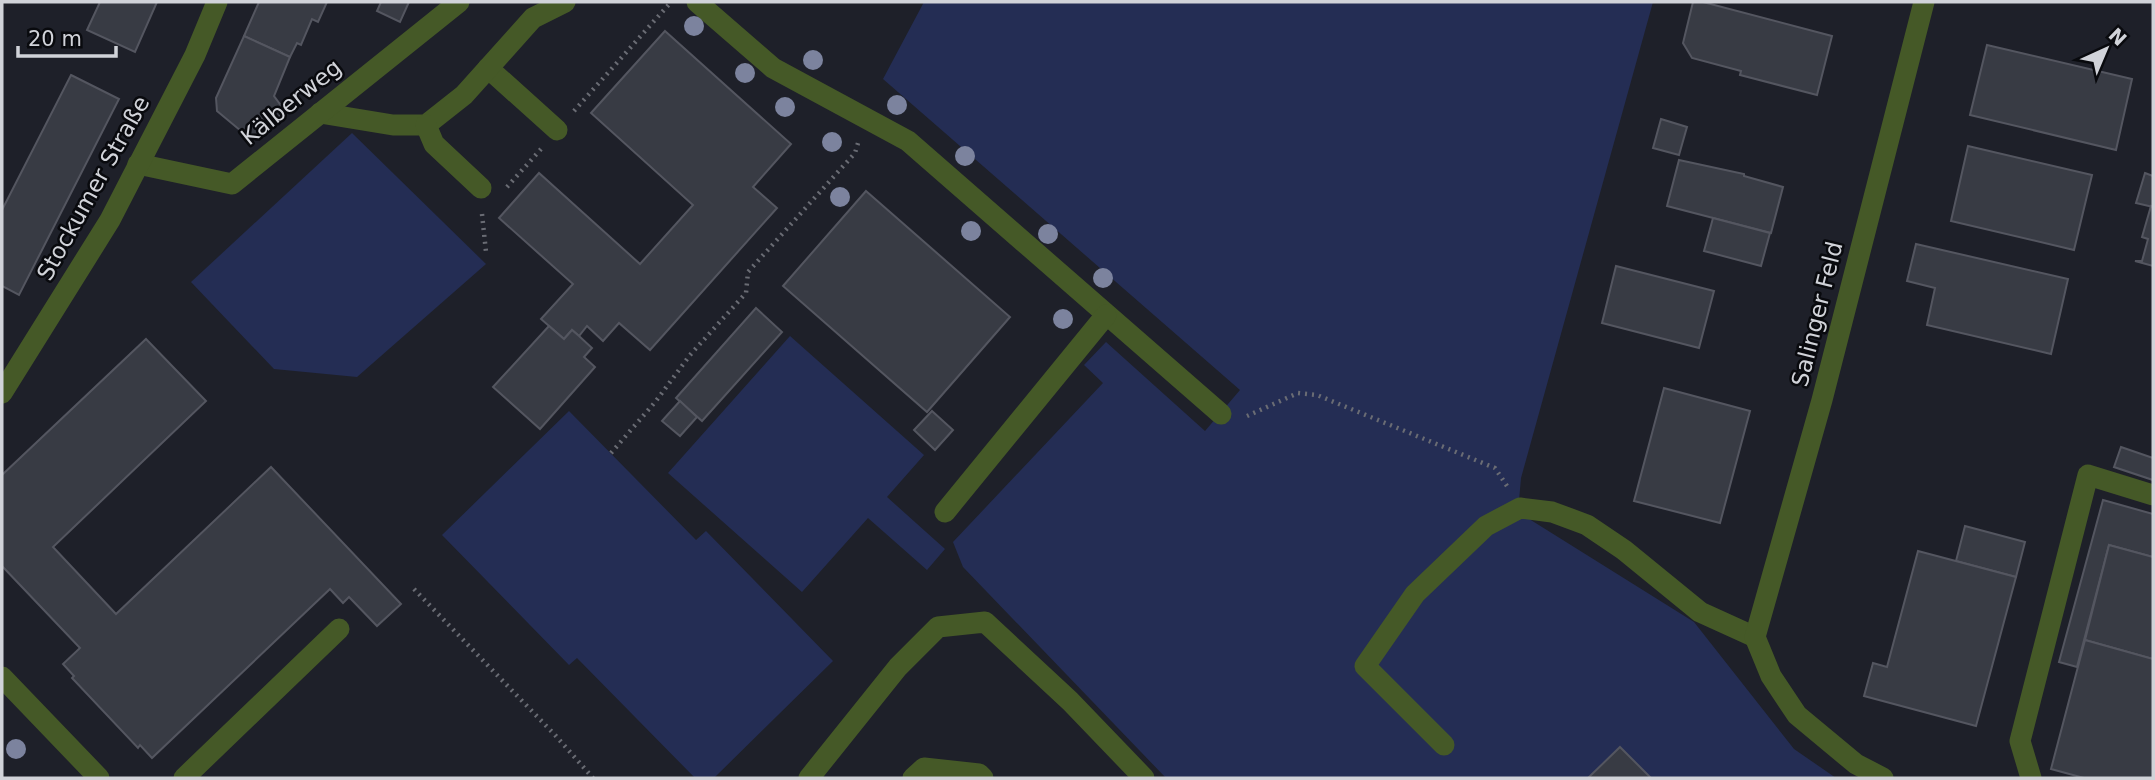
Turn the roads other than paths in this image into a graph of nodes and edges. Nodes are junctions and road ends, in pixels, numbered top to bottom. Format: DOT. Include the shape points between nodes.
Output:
graph roads {
  1 [pos="217,2"];
  2 [pos="459,2"];
  3 [pos="565,2"];
  4 [pos="697,2"];
  5 [pos="1924,2"];
  6 [pos="488,68"];
  7 [pos="320,113"];
  8 [pos="426,125"];
  9 [pos="557,130"];
  10 [pos="138,164"];
  11 [pos="481,188"];
  12 [pos="1106,315"];
  13 [pos="4,382"];
  14 [pos="1221,414"];
  15 [pos="2153,495"];
  16 [pos="945,512"];
  17 [pos="339,629"];
  18 [pos="1755,637"];
  19 [pos="2,677"];
  20 [pos="1444,745"];
  21 [pos="99,778"];
  22 [pos="184,778"];
  23 [pos="809,778"];
  24 [pos="914,778"];
  25 [pos="983,778"];
  26 [pos="1144,778"];
  27 [pos="1883,778"];
  28 [pos="2031,778"];
  1 -- 10 [label="street, Stockumer Straße"];
  2 -- 7 [label="street, Kälberweg"];
  3 -- 6 [label="street" via="533,18"];
  4 -- 12 [label="street" via="773,68 908,141"];
  5 -- 18 [label="street, Salinger Feld" via="1822,400"];
  6 -- 8 [label="street" via="464,95"];
  6 -- 9 [label="street"];
  7 -- 8 [label="street" via="393,125"];
  7 -- 10 [label="street, Kälberweg" via="232,184"];
  8 -- 11 [label="street" via="433,144"];
  10 -- 13 [label="street, Stockumer Straße" via="110,220"];
  12 -- 14 [label="street"];
  12 -- 16 [label="street"];
  15 -- 28 [label="street" via="2088,475 2020,741"];
  17 -- 22 [label="street"];
  18 -- 20 [label="street" via="1700,612 1587,525 1552,512 1520,508 1486,527 1415,594 1364,666"];
  18 -- 27 [label="street" via="1770,676 1797,715 1857,764"];
  19 -- 21 [label="street"];
  23 -- 26 [label="street" via="898,667 938,627 985,622"];
  24 -- 25 [label="street" via="924,768"];
}
